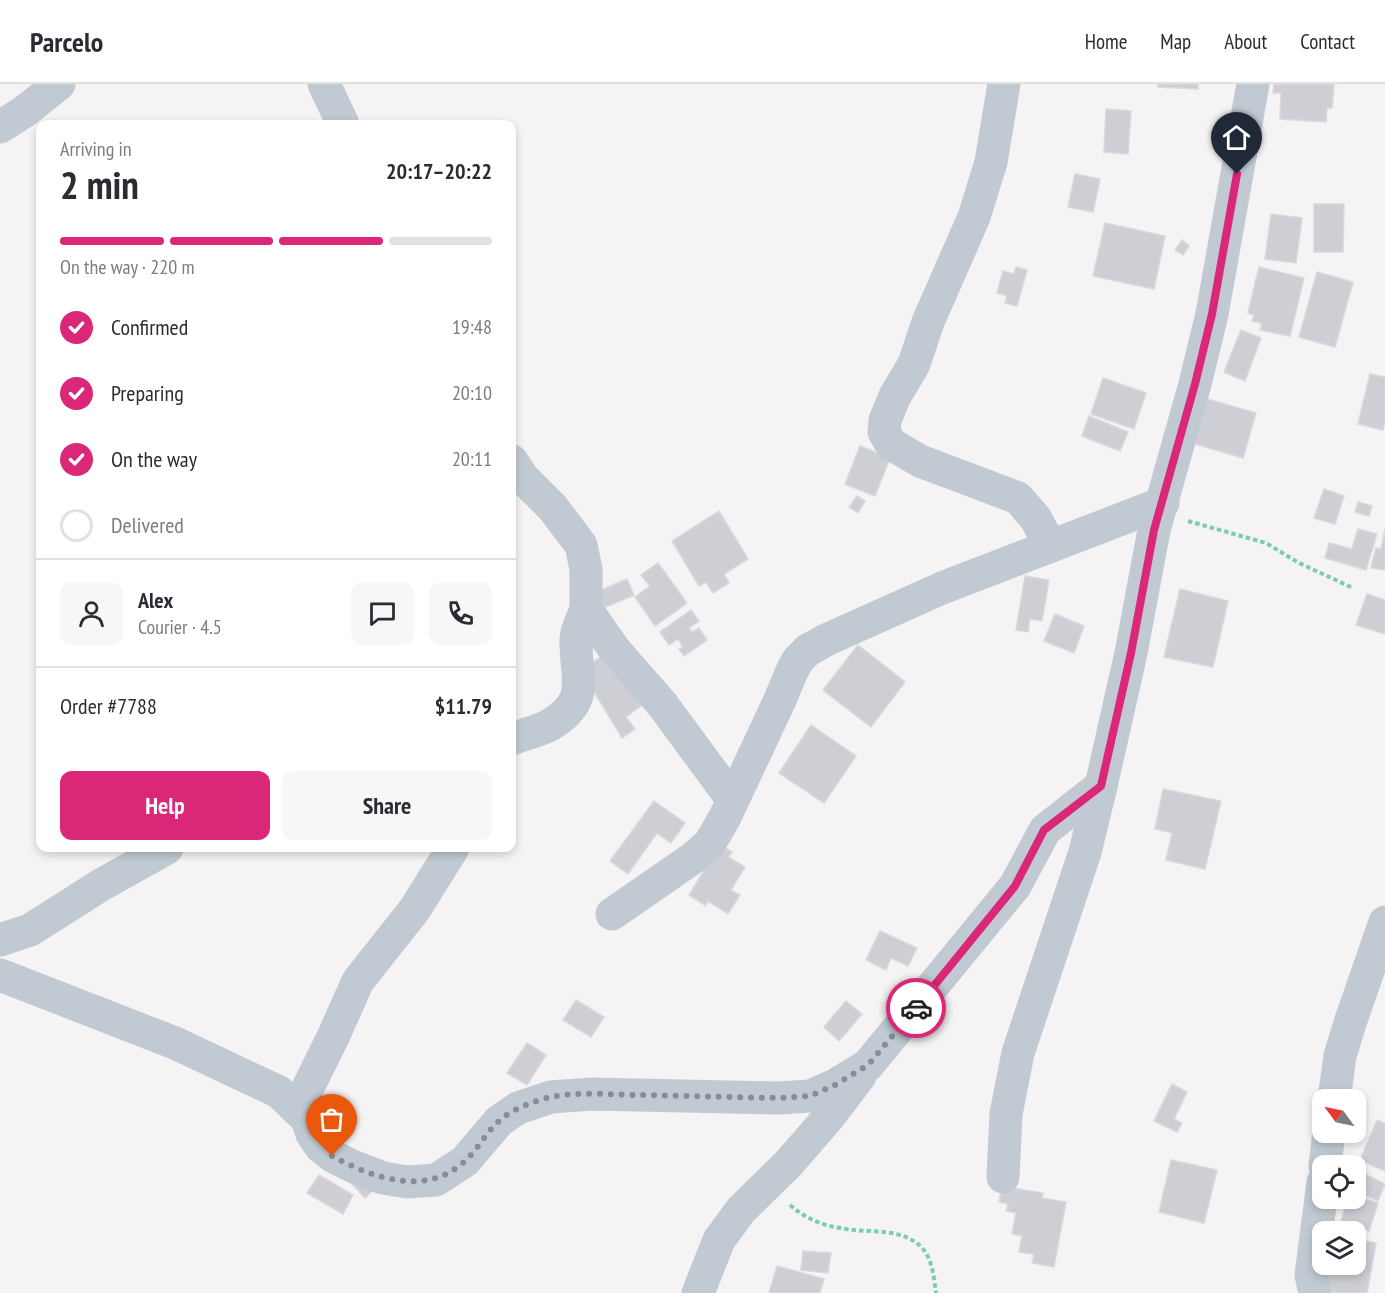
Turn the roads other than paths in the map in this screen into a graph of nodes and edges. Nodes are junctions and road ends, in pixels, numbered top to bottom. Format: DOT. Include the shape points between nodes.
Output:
graph roads {
  1 [pos="59,84"];
  2 [pos="324,84"];
  3 [pos="1004,84"];
  4 [pos="1253,84"];
  5 [pos="341,120"];
  6 [pos="0,127"];
  7 [pos="516,468"];
  8 [pos="1158,516"];
  9 [pos="1050,546"];
  10 [pos="586,609"];
  11 [pos="516,738"];
  12 [pos="1101,786"];
  13 [pos="732,799"];
  14 [pos="160,852"];
  15 [pos="450,852"];
  16 [pos="612,914"];
  17 [pos="1385,922"];
  18 [pos="0,940"];
  19 [pos="0,975"];
  20 [pos="868,1065"];
  21 [pos="1336,1089"];
  22 [pos="298,1108"];
  23 [pos="1003,1177"];
  24 [pos="1320,1209"];
  25 [pos="698,1293"];
  26 [pos="1315,1293"];
  1 -- 6 [label="street"];
  2 -- 5 [label="street"];
  3 -- 9 [label="street" via="991,162 974,217 914,364 895,396 884,432 891,444 920,461 1018,498 1036,519"];
  4 -- 8 [label="street" via="1212,314"];
  7 -- 10 [label="street" via="554,508 581,545 586,569"];
  8 -- 9 [label="street"];
  8 -- 12 [label="street"];
  9 -- 13 [label="street" via="942,588 808,650 792,671"];
  10 -- 11 [label="street" via="576,636 576,701 565,715 548,726"];
  10 -- 13 [label="street"];
  12 -- 20 [label="street" via="1044,830 1015,886"];
  12 -- 23 [label="street" via="1084,852 1018,1053 1006,1114"];
  13 -- 16 [label="street" via="710,843"];
  14 -- 18 [label="street" via="30,930"];
  15 -- 22 [label="street" via="414,909 358,981"];
  17 -- 21 [label="street" via="1340,1056"];
  19 -- 22 [label="street" via="175,1043 279,1092"];
  20 -- 22 [label="street" via="810,1096 551,1097 518,1108 499,1121 465,1161 436,1180 407,1182 383,1178 332,1156 321,1147"];
  20 -- 25 [label="street" via="821,1126 741,1210 719,1240"];
  24 -- 26 [label="street" via="1311,1275"];
}
